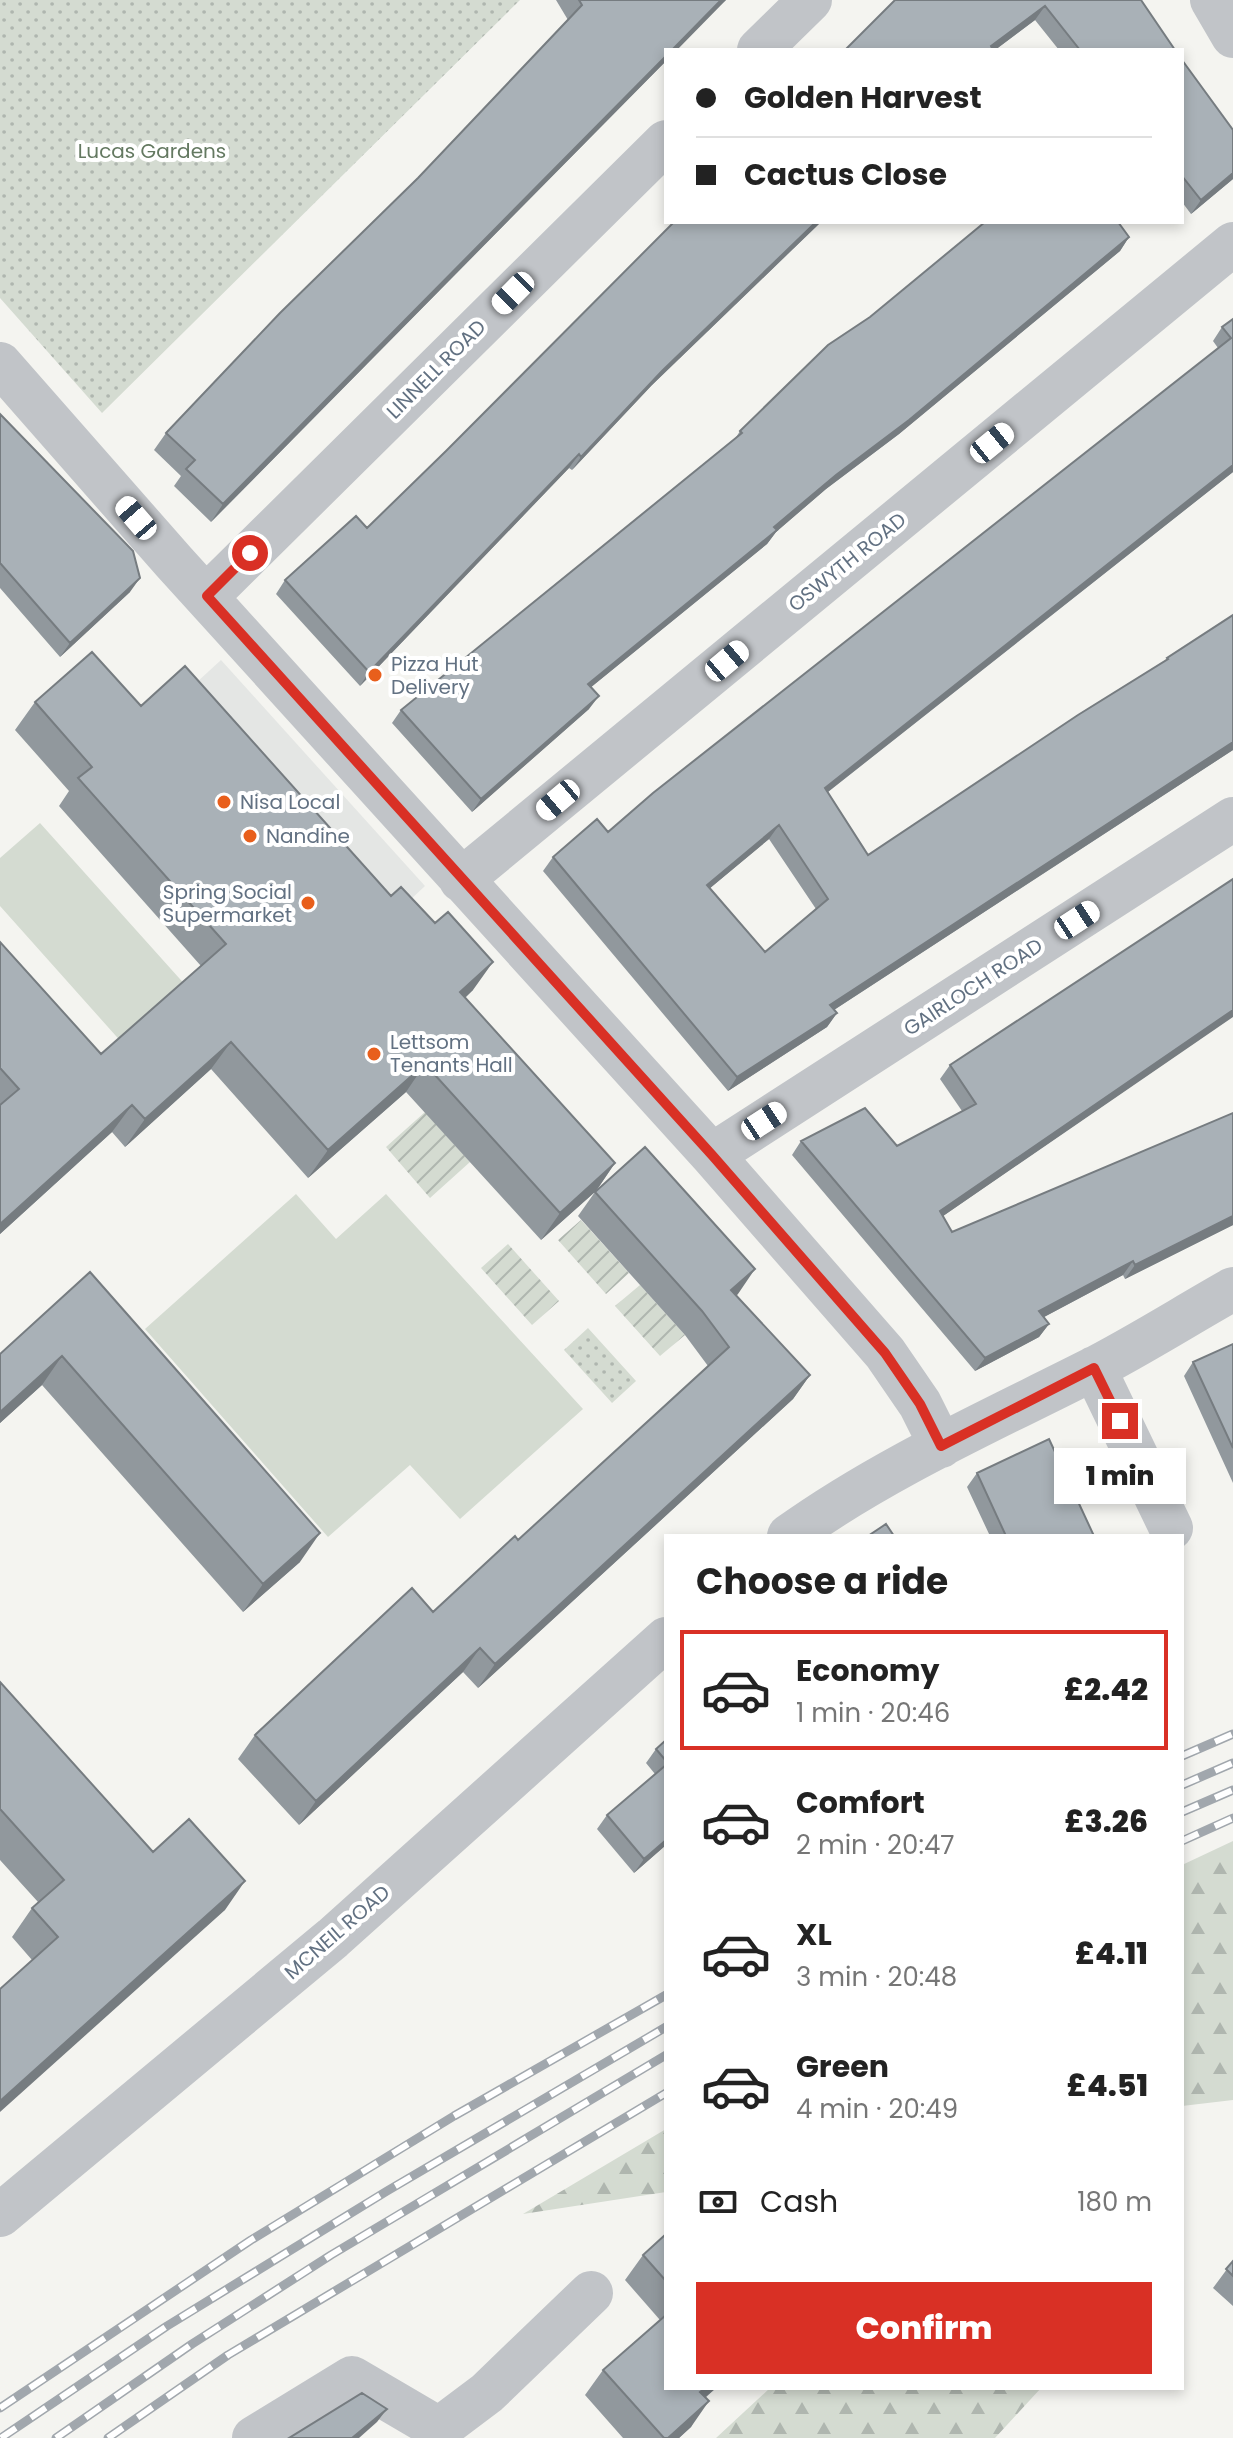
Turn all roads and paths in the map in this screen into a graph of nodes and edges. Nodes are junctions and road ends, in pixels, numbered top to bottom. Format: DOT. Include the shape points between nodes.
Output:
graph roads {
  1 [pos="810,0"];
  2 [pos="1212,0"];
  3 [pos="1233,36"];
  4 [pos="761,48"];
  5 [pos="664,144"];
  6 [pos="1233,244"];
  7 [pos="0,364"];
  8 [pos="207,596"];
  9 [pos="1233,819"];
  10 [pos="461,880"];
  11 [pos="712,1155"];
  12 [pos="1233,1289"];
  13 [pos="1094,1368"];
  14 [pos="941,1446"];
  15 [pos="1171,1528"];
  16 [pos="792,1534"];
  17 [pos="664,1641"];
  18 [pos="0,2215"];
  19 [pos="591,2293"];
  20 [pos="443,2433"];
  21 [pos="254,2438"];
  1 -- 4 [label="street"];
  2 -- 3 [label="street"];
  5 -- 8 [label="street, LINNELL ROAD"];
  6 -- 10 [label="street, OSWYTH ROAD"];
  7 -- 8 [label="street"];
  8 -- 10 [label="street"];
  9 -- 11 [label="street, GAIRLOCH ROAD"];
  10 -- 11 [label="street"];
  11 -- 14 [label="street" via="885,1353"];
  12 -- 13 [label="street"];
  13 -- 14 [label="street"];
  13 -- 15 [label="street"];
  14 -- 16 [label="street"];
  17 -- 18 [label="street, MCNEIL ROAD" via="333,1938"];
  19 -- 20 [label="street"];
  20 -- 21 [label="street" via="352,2378"];
}
